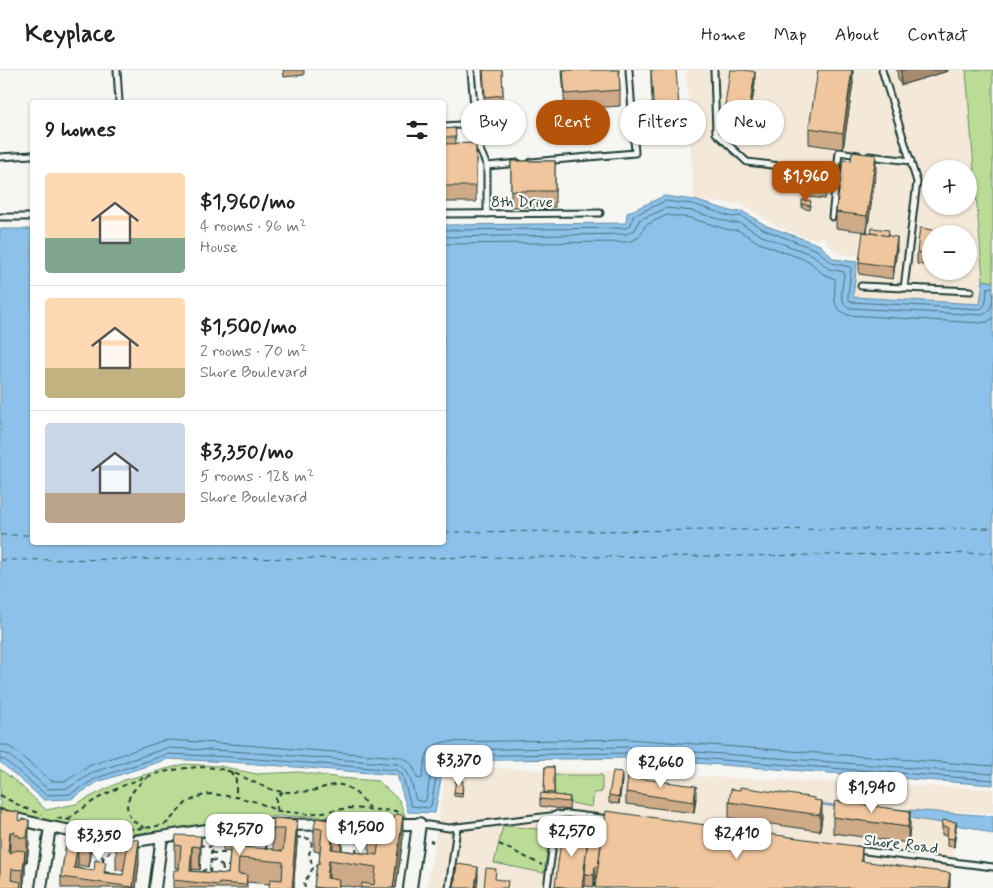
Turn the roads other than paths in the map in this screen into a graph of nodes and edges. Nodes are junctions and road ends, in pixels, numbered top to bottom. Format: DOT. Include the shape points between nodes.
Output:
graph roads {
  1 [pos="117,70"];
  2 [pos="471,70"];
  3 [pos="629,70"];
  4 [pos="714,70"];
  5 [pos="882,70"];
  6 [pos="119,100"];
  7 [pos="473,100"];
  8 [pos="461,125"];
  9 [pos="446,126"];
  10 [pos="477,145"];
  11 [pos="30,155"];
  12 [pos="0,156"];
  13 [pos="911,161"];
  14 [pos="487,166"];
  15 [pos="837,173"];
  16 [pos="600,213"];
  17 [pos="446,214"];
  18 [pos="487,214"];
  19 [pos="0,217"];
  20 [pos="30,217"];
  21 [pos="832,217"];
  22 [pos="861,286"];
  23 [pos="904,288"];
  24 [pos="971,292"];
  25 [pos="557,814"];
  26 [pos="0,815"];
  27 [pos="616,820"];
  28 [pos="51,822"];
  29 [pos="420,824"];
  30 [pos="457,827"];
  31 [pos="162,837"];
  32 [pos="854,850"];
  33 [pos="993,867"];
  34 [pos="41,888"];
  35 [pos="155,888"];
  36 [pos="410,888"];
  37 [pos="449,888"];
  38 [pos="547,888"];
  1 -- 6 [label="lane"];
  2 -- 7 [label="lane"];
  3 -- 14 [label="lane" via="635,153"];
  4 -- 15 [label="lane" via="716,133 747,162"];
  5 -- 13 [label="lane"];
  8 -- 9 [label="lane"];
  10 -- 14 [label="lane"];
  11 -- 12 [label="lane"];
  13 -- 15 [label="lane" via="839,152"];
  13 -- 23 [label="lane" via="917,182"];
  14 -- 18 [label="lane"];
  15 -- 21 [label="lane"];
  16 -- 18 [label="lane, 8th Drive"];
  17 -- 18 [label="lane, 8th Drive"];
  19 -- 20 [label="lane"];
  22 -- 23 [label="lane"];
  23 -- 24 [label="lane"];
  25 -- 27 [label="lane"];
  25 -- 30 [label="lane"];
  25 -- 38 [label="lane"];
  26 -- 28 [label="street"];
  28 -- 31 [label="street" via="122,841"];
  28 -- 34 [label="street"];
  29 -- 30 [label="lane"];
  29 -- 31 [label="street" via="240,825"];
  29 -- 36 [label="street"];
  30 -- 37 [label="lane"];
  31 -- 35 [label="street"];
  32 -- 33 [label="lane, Shore Road"];
}
